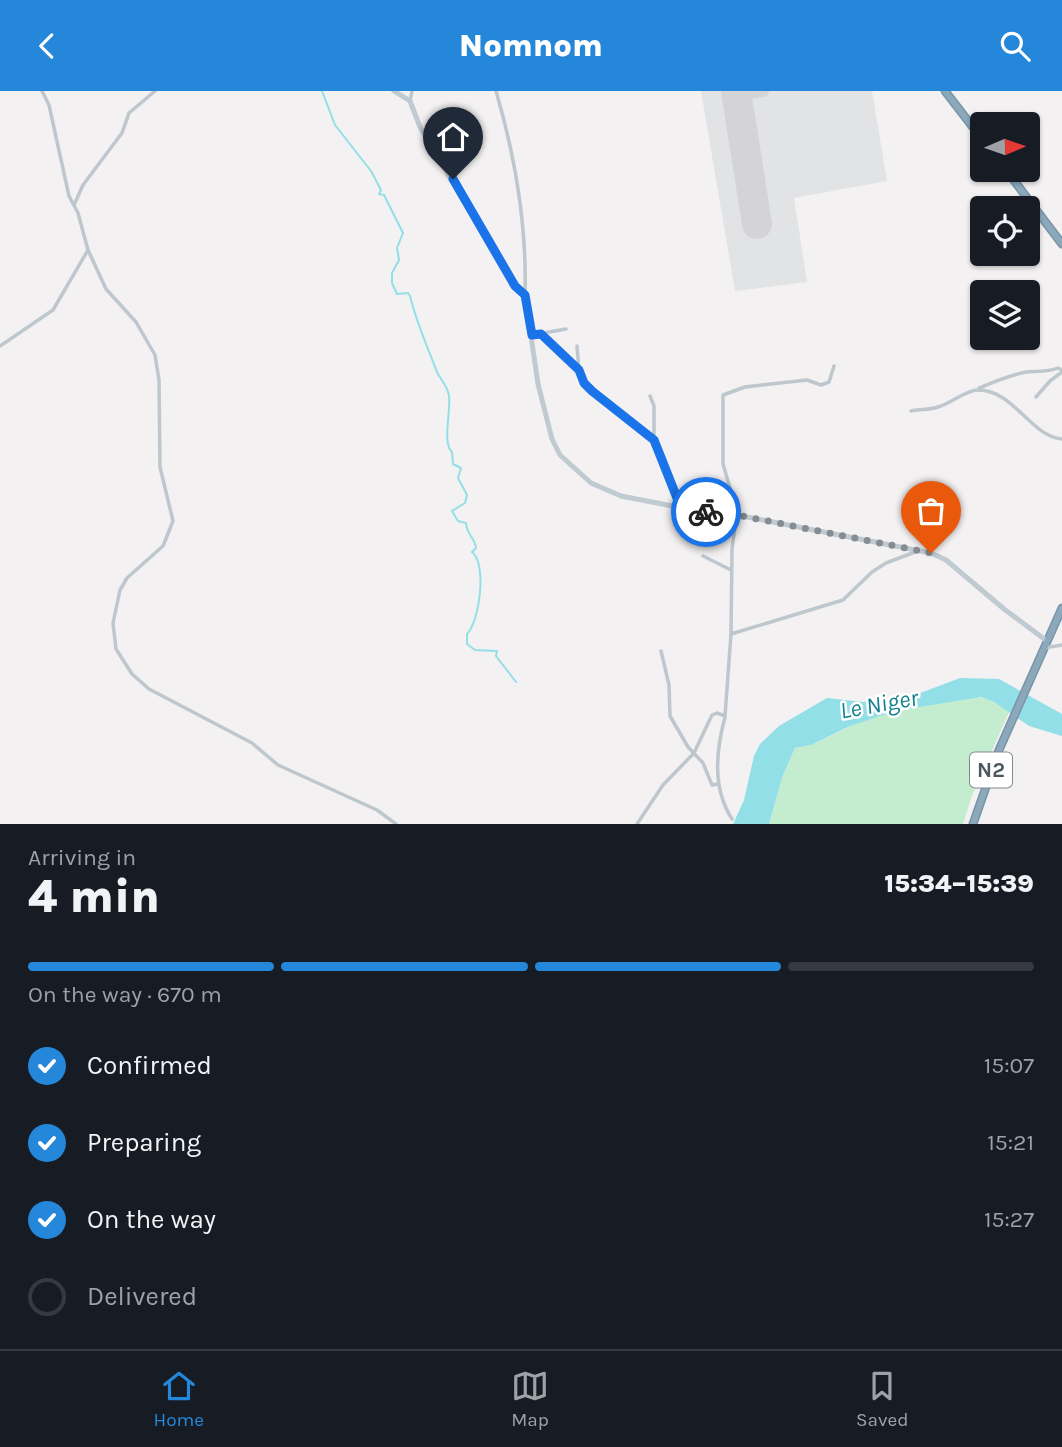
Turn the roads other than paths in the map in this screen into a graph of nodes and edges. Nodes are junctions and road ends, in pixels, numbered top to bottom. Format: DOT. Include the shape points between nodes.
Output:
graph roads {
  1 [pos="42,91"];
  2 [pos="155,91"];
  3 [pos="394,91"];
  4 [pos="412,91"];
  5 [pos="496,91"];
  6 [pos="945,91"];
  7 [pos="410,101"];
  8 [pos="970,123"];
  9 [pos="1015,182"];
  10 [pos="74,205"];
  11 [pos="1062,244"];
  12 [pos="88,250"];
  13 [pos="525,295"];
  14 [pos="566,329"];
  15 [pos="541,334"];
  16 [pos="532,335"];
  17 [pos="0,346"];
  18 [pos="577,346"];
  19 [pos="834,366"];
  20 [pos="579,370"];
  21 [pos="1062,371"];
  22 [pos="977,389"];
  23 [pos="650,396"];
  24 [pos="1036,397"];
  25 [pos="911,411"];
  26 [pos="1062,439"];
  27 [pos="654,440"];
  28 [pos="681,508"];
  29 [pos="737,515"];
  30 [pos="915,552"];
  31 [pos="703,556"];
  32 [pos="731,571"];
  33 [pos="1062,608"];
  34 [pos="731,634"];
  35 [pos="1047,641"];
  36 [pos="1062,645"];
  37 [pos="1044,648"];
  38 [pos="661,651"];
  39 [pos="725,716"];
  40 [pos="694,753"];
  41 [pos="718,784"];
  42 [pos="732,819"];
  43 [pos="396,824"];
  44 [pos="637,824"];
  45 [pos="973,824"];
  1 -- 10 [label="street"];
  2 -- 10 [label="street" via="129,113 122,133 83,185"];
  3 -- 7 [label="street"];
  4 -- 7 [label="street"];
  5 -- 13 [label="street" via="510,142 522,221"];
  6 -- 8 [label="highway"];
  7 -- 13 [label="street" via="420,127 515,286"];
  9 -- 11 [label="highway"];
  10 -- 12 [label="street"];
  12 -- 17 [label="street" via="53,310"];
  12 -- 43 [label="street" via="106,289 136,322 155,355 160,467 173,521 163,546 120,590 113,623 116,649 132,674 149,689 252,743 278,765 377,810"];
  13 -- 16 [label="street"];
  14 -- 15 [label="street"];
  15 -- 16 [label="street"];
  15 -- 20 [label="street"];
  16 -- 28 [label="street" via="545,417 560,455 605,490"];
  18 -- 20 [label="street"];
  19 -- 29 [label="street" via="829,382 821,385 807,380 745,387 723,395 723,464"];
  20 -- 27 [label="street" via="592,391"];
  21 -- 22 [label="street" via="1027,372"];
  21 -- 24 [label="street"];
  22 -- 25 [label="street" via="939,407"];
  22 -- 26 [label="street" via="993,393 1050,437"];
  23 -- 27 [label="street"];
  27 -- 28 [label="street"];
  28 -- 29 [label="street"];
  29 -- 30 [label="street"];
  29 -- 32 [label="street"];
  30 -- 34 [label="street" via="879,568 842,600"];
  30 -- 35 [label="street" via="946,560"];
  31 -- 32 [label="street"];
  32 -- 34 [label="street"];
  33 -- 35 [label="highway, N2"];
  34 -- 39 [label="street"];
  35 -- 37 [label="highway, N2"];
  36 -- 37 [label="street"];
  37 -- 45 [label="highway, N2" via="999,750"];
  38 -- 40 [label="street" via="670,716"];
  39 -- 40 [label="street" via="712,715"];
  39 -- 41 [label="street" via="719,740"];
  40 -- 41 [label="street" via="712,785"];
  40 -- 44 [label="street" via="663,785"];
  41 -- 42 [label="street"];
}
